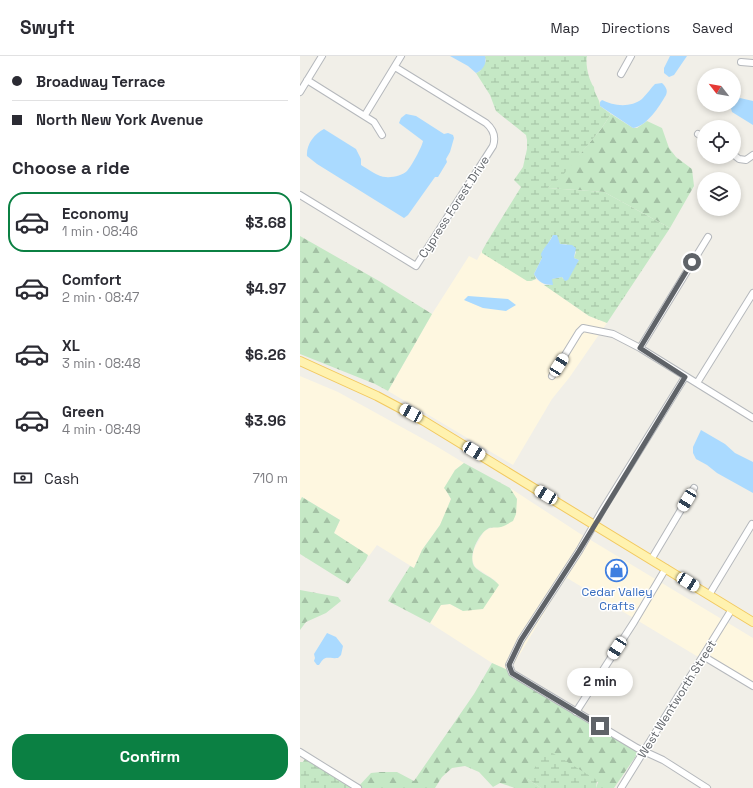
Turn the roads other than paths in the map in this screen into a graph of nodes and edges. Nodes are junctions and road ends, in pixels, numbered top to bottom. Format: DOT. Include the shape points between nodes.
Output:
graph roads {
  1 [pos="322,56"];
  2 [pos="401,56"];
  3 [pos="631,56"];
  4 [pos="741,62"];
  5 [pos="753,62"];
  6 [pos="394,67"];
  7 [pos="620,74"];
  8 [pos="307,80"];
  9 [pos="300,92"];
  10 [pos="364,115"];
  11 [pos="382,135"];
  12 [pos="753,155"];
  13 [pos="741,159"];
  14 [pos="300,195"];
  15 [pos="708,237"];
  16 [pos="753,293"];
  17 [pos="640,348"];
  18 [pos="300,361"];
  19 [pos="552,376"];
  20 [pos="685,377"];
  21 [pos="697,383"];
  22 [pos="753,418"];
  23 [pos="694,488"];
  24 [pos="594,524"];
  25 [pos="752,524"];
  26 [pos="651,560"];
  27 [pos="666,568"];
  28 [pos="709,595"];
  29 [pos="732,609"];
  30 [pos="753,622"];
  31 [pos="703,656"];
  32 [pos="753,686"];
  33 [pos="576,712"];
  34 [pos="645,751"];
  35 [pos="300,752"];
  36 [pos="358,788"];
  37 [pos="621,788"];
  38 [pos="707,788"];
  1 -- 8 [label="street"];
  2 -- 6 [label="street"];
  3 -- 7 [label="street"];
  4 -- 5 [label="street"];
  6 -- 10 [label="street"];
  6 -- 14 [label="street, Cypress Forest Drive" via="486,123 494,136 493,146 416,266"];
  8 -- 9 [label="street"];
  8 -- 10 [label="street"];
  10 -- 11 [label="street" via="374,122"];
  12 -- 13 [label="street" via="746,160"];
  15 -- 17 [label="street"];
  16 -- 21 [label="street"];
  17 -- 19 [label="street" via="613,334 584,328"];
  17 -- 20 [label="street"];
  18 -- 24 [label="main road" via="404,409"];
  20 -- 21 [label="street"];
  20 -- 24 [label="street"];
  21 -- 22 [label="street"];
  23 -- 26 [label="street"];
  24 -- 26 [label="main road"];
  24 -- 33 [label="street" via="510,661 512,673"];
  25 -- 28 [label="street"];
  26 -- 27 [label="main road"];
  27 -- 28 [label="main road"];
  27 -- 33 [label="street"];
  28 -- 29 [label="main road"];
  29 -- 30 [label="main road"];
  29 -- 31 [label="street, West Wentworth Street"];
  31 -- 32 [label="street"];
  31 -- 34 [label="street, West Wentworth Street"];
  33 -- 34 [label="street"];
  34 -- 37 [label="street, West Wentworth Street"];
  34 -- 38 [label="street"];
  35 -- 36 [label="street"];
}
